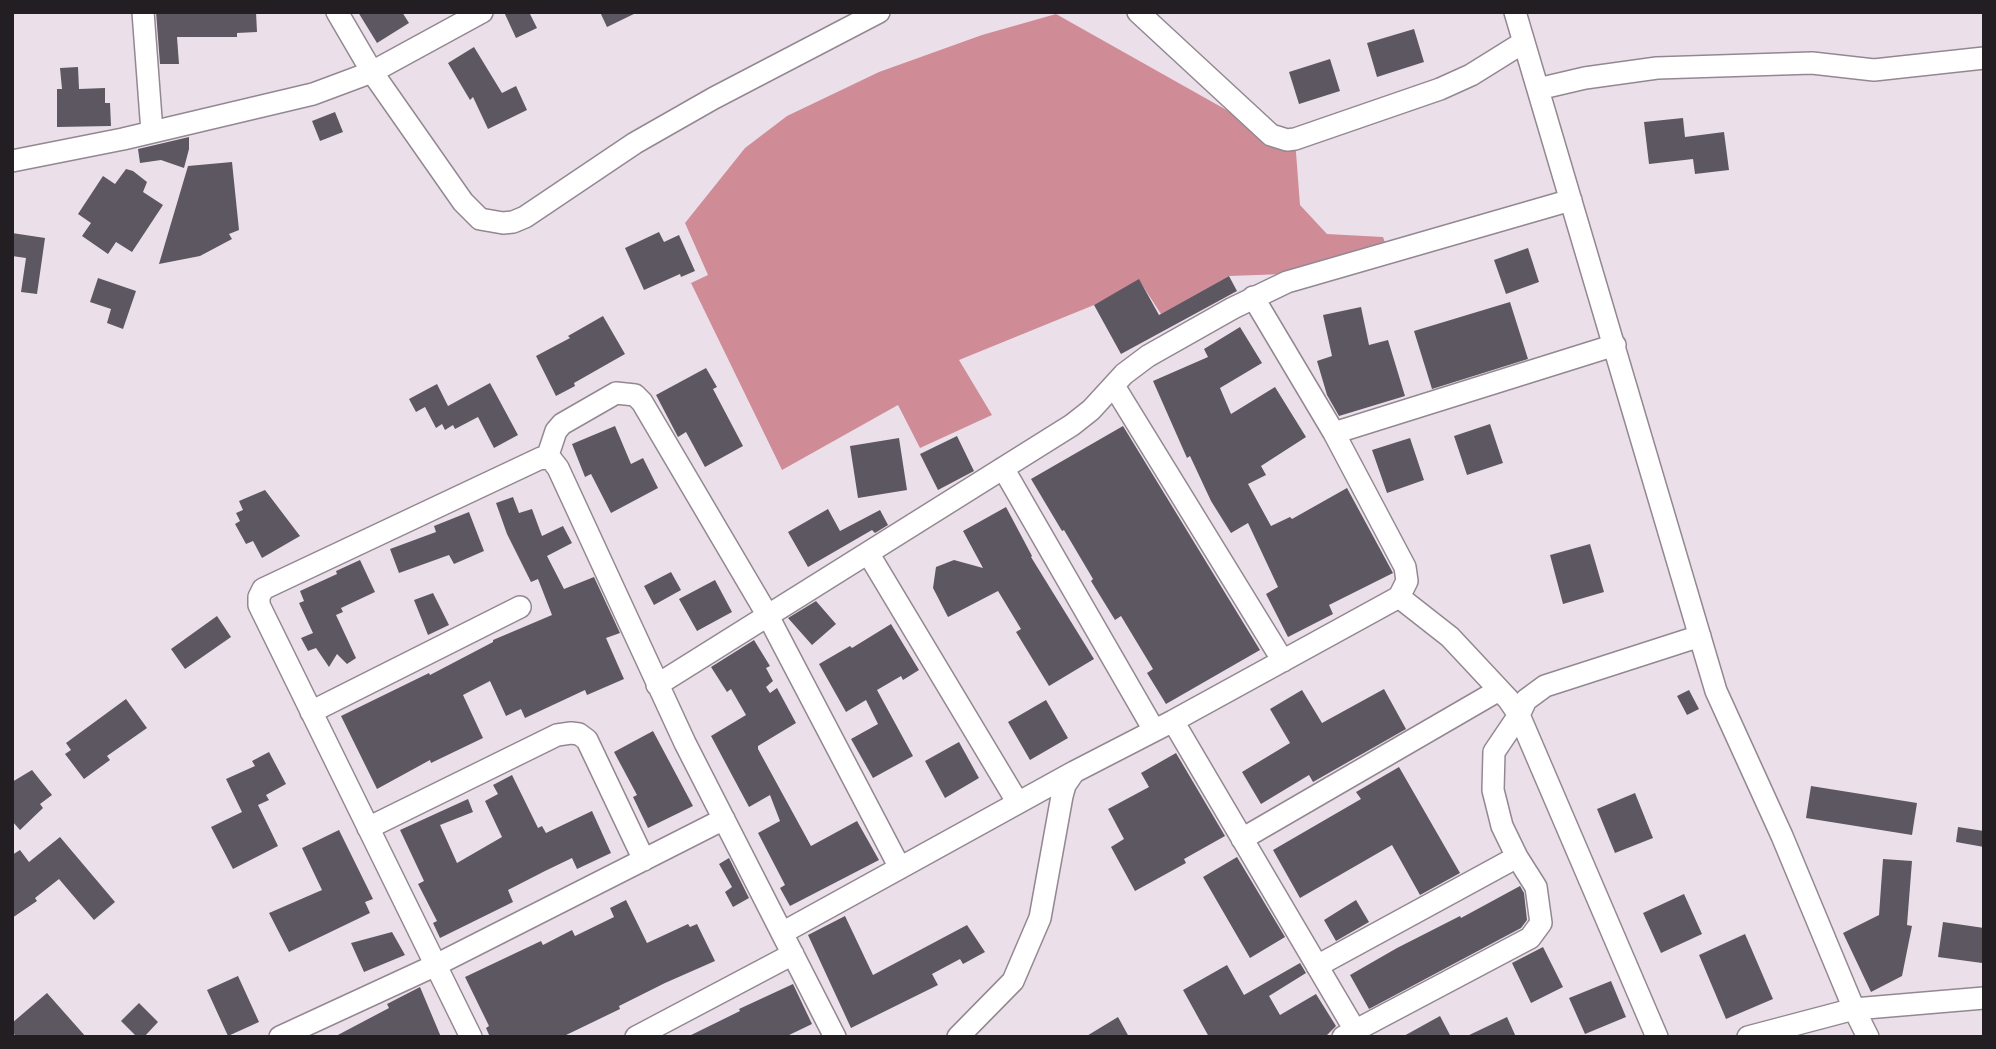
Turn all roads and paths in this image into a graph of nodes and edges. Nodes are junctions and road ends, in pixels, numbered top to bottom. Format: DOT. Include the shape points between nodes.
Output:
graph roads {
  1 [pos="143,12"];
  2 [pos="337,12"];
  3 [pos="482,12"];
  4 [pos="879,12"];
  5 [pos="1138,12"];
  6 [pos="1515,12"];
  7 [pos="1524,42"];
  8 [pos="1984,58"];
  9 [pos="372,72"];
  10 [pos="1538,89"];
  11 [pos="152,132"];
  12 [pos="12,161"];
  13 [pos="1571,200"];
  14 [pos="1253,297"];
  15 [pos="1615,345"];
  16 [pos="1114,386"];
  17 [pos="1334,433"];
  18 [pos="547,458"];
  19 [pos="1003,468"];
  20 [pos="868,553"];
  21 [pos="1399,597"];
  22 [pos="520,607"];
  23 [pos="768,616"];
  24 [pos="1700,636"];
  25 [pos="1283,662"];
  26 [pos="657,685"];
  27 [pos="1499,690"];
  28 [pos="311,712"];
  29 [pos="1519,715"];
  30 [pos="1163,725"];
  31 [pos="1074,772"];
  32 [pos="1018,803"];
  33 [pos="724,819"];
  34 [pos="368,828"];
  35 [pos="1242,839"];
  36 [pos="1517,857"];
  37 [pos="644,860"];
  38 [pos="900,868"];
  39 [pos="782,933"];
  40 [pos="793,954"];
  41 [pos="436,965"];
  42 [pos="1317,966"];
  43 [pos="1984,998"];
  44 [pos="1854,1009"];
  45 [pos="969,1033"];
  46 [pos="1353,1035"];
  47 [pos="280,1037"];
  48 [pos="471,1037"];
  49 [pos="636,1037"];
  50 [pos="835,1037"];
  51 [pos="1657,1037"];
  52 [pos="1748,1037"];
  53 [pos="1868,1037"];
  1 -- 11 [label="street"];
  2 -- 9 [label="street"];
  3 -- 9 [label="street"];
  4 -- 9 [label="street" via="692,111 513,222 476,217"];
  5 -- 7 [label="street" via="1271,135 1287,140 1440,89"];
  6 -- 7 [label="street"];
  7 -- 10 [label="street"];
  8 -- 10 [label="street" via="1874,71 1812,63 1657,68"];
  9 -- 11 [label="street" via="283,103"];
  10 -- 13 [label="street"];
  11 -- 12 [label="street"];
  13 -- 14 [label="street" via="1287,282"];
  13 -- 15 [label="street"];
  14 -- 16 [label="street" via="1148,356"];
  14 -- 17 [label="street"];
  15 -- 17 [label="street"];
  15 -- 24 [label="street"];
  16 -- 19 [label="street" via="1072,425"];
  16 -- 25 [label="street"];
  17 -- 21 [label="street" via="1405,567 1407,581"];
  18 -- 23 [label="street" via="562,424 616,393 635,395"];
  18 -- 26 [label="street" via="558,468"];
  18 -- 28 [label="street" via="263,589 259,605"];
  19 -- 20 [label="street"];
  19 -- 30 [label="street"];
  20 -- 23 [label="street"];
  20 -- 32 [label="street"];
  21 -- 25 [label="street"];
  21 -- 27 [label="street" via="1450,637"];
  22 -- 28 [label="street"];
  23 -- 26 [label="street"];
  23 -- 38 [label="street"];
  24 -- 29 [label="street" via="1545,686 1526,700"];
  24 -- 44 [label="street" via="1716,691"];
  25 -- 30 [label="street"];
  26 -- 33 [label="street"];
  27 -- 29 [label="street"];
  27 -- 35 [label="street"];
  28 -- 34 [label="street"];
  29 -- 36 [label="street" via="1494,752 1493,790 1502,826"];
  29 -- 51 [label="street"];
  30 -- 31 [label="street"];
  30 -- 35 [label="street"];
  31 -- 32 [label="street"];
  31 -- 45 [label="street" via="1062,796 1040,918 1013,981"];
  32 -- 38 [label="street"];
  33 -- 37 [label="street"];
  33 -- 39 [label="street"];
  34 -- 37 [label="street" via="557,735 571,733 587,740"];
  34 -- 41 [label="street"];
  35 -- 42 [label="street"];
  36 -- 42 [label="street"];
  36 -- 46 [label="street" via="1536,887 1541,923 1530,938"];
  37 -- 41 [label="street"];
  38 -- 39 [label="street"];
  39 -- 40 [label="street"];
  40 -- 49 [label="street"];
  40 -- 50 [label="street"];
  41 -- 47 [label="street"];
  41 -- 48 [label="street"];
  42 -- 46 [label="street"];
  43 -- 44 [label="street"];
  44 -- 52 [label="street"];
  44 -- 53 [label="street"];
}
